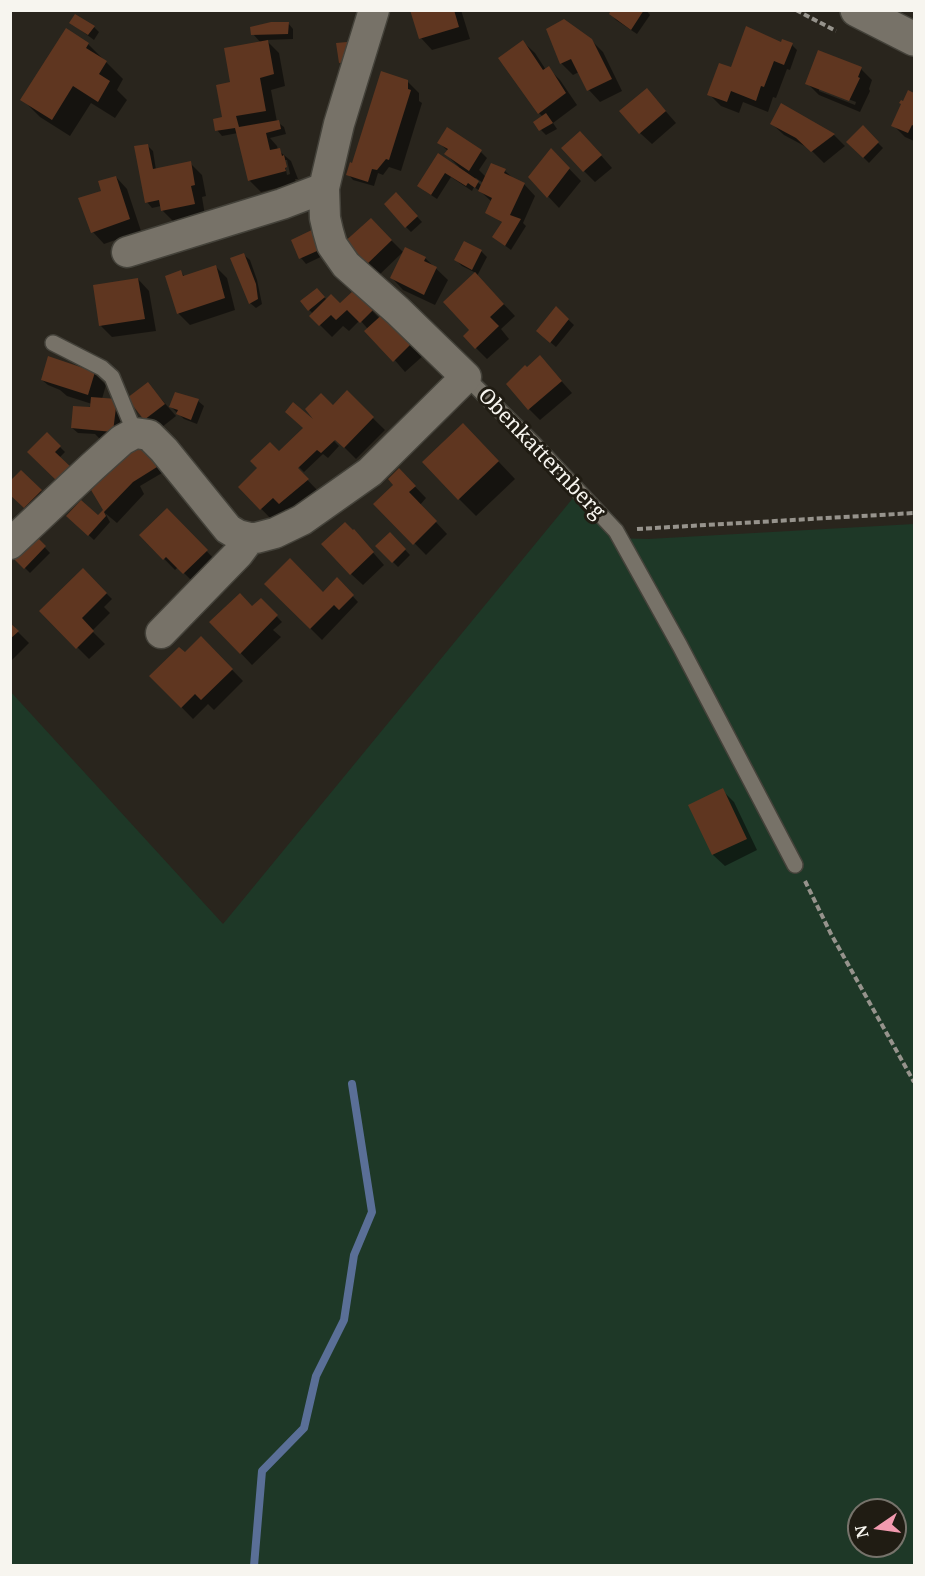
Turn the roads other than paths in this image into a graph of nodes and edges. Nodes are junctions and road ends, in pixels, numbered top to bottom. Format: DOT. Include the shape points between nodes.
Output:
graph roads {
  1 [pos="374,10"];
  2 [pos="857,10"];
  3 [pos="901,25"];
  4 [pos="324,188"];
  5 [pos="127,252"];
  6 [pos="53,343"];
  7 [pos="466,377"];
  8 [pos="135,433"];
  9 [pos="250,538"];
  10 [pos="10,544"];
  11 [pos="161,633"];
  12 [pos="795,865"];
  1 -- 4 [label="street, Obenkatternberg"];
  2 -- 3 [label="street"];
  4 -- 5 [label="street"];
  4 -- 7 [label="street, Obenkatternberg" via="328,231 332,245 346,265"];
  6 -- 8 [label="lane" via="112,377"];
  7 -- 9 [label="street, Obenkatternberg" via="356,483 289,527"];
  7 -- 12 [label="lane, Obenkatternberg" via="616,531"];
  8 -- 9 [label="street" via="149,435 164,450 228,529"];
  8 -- 10 [label="street" via="122,440"];
  9 -- 11 [label="street"];
}
